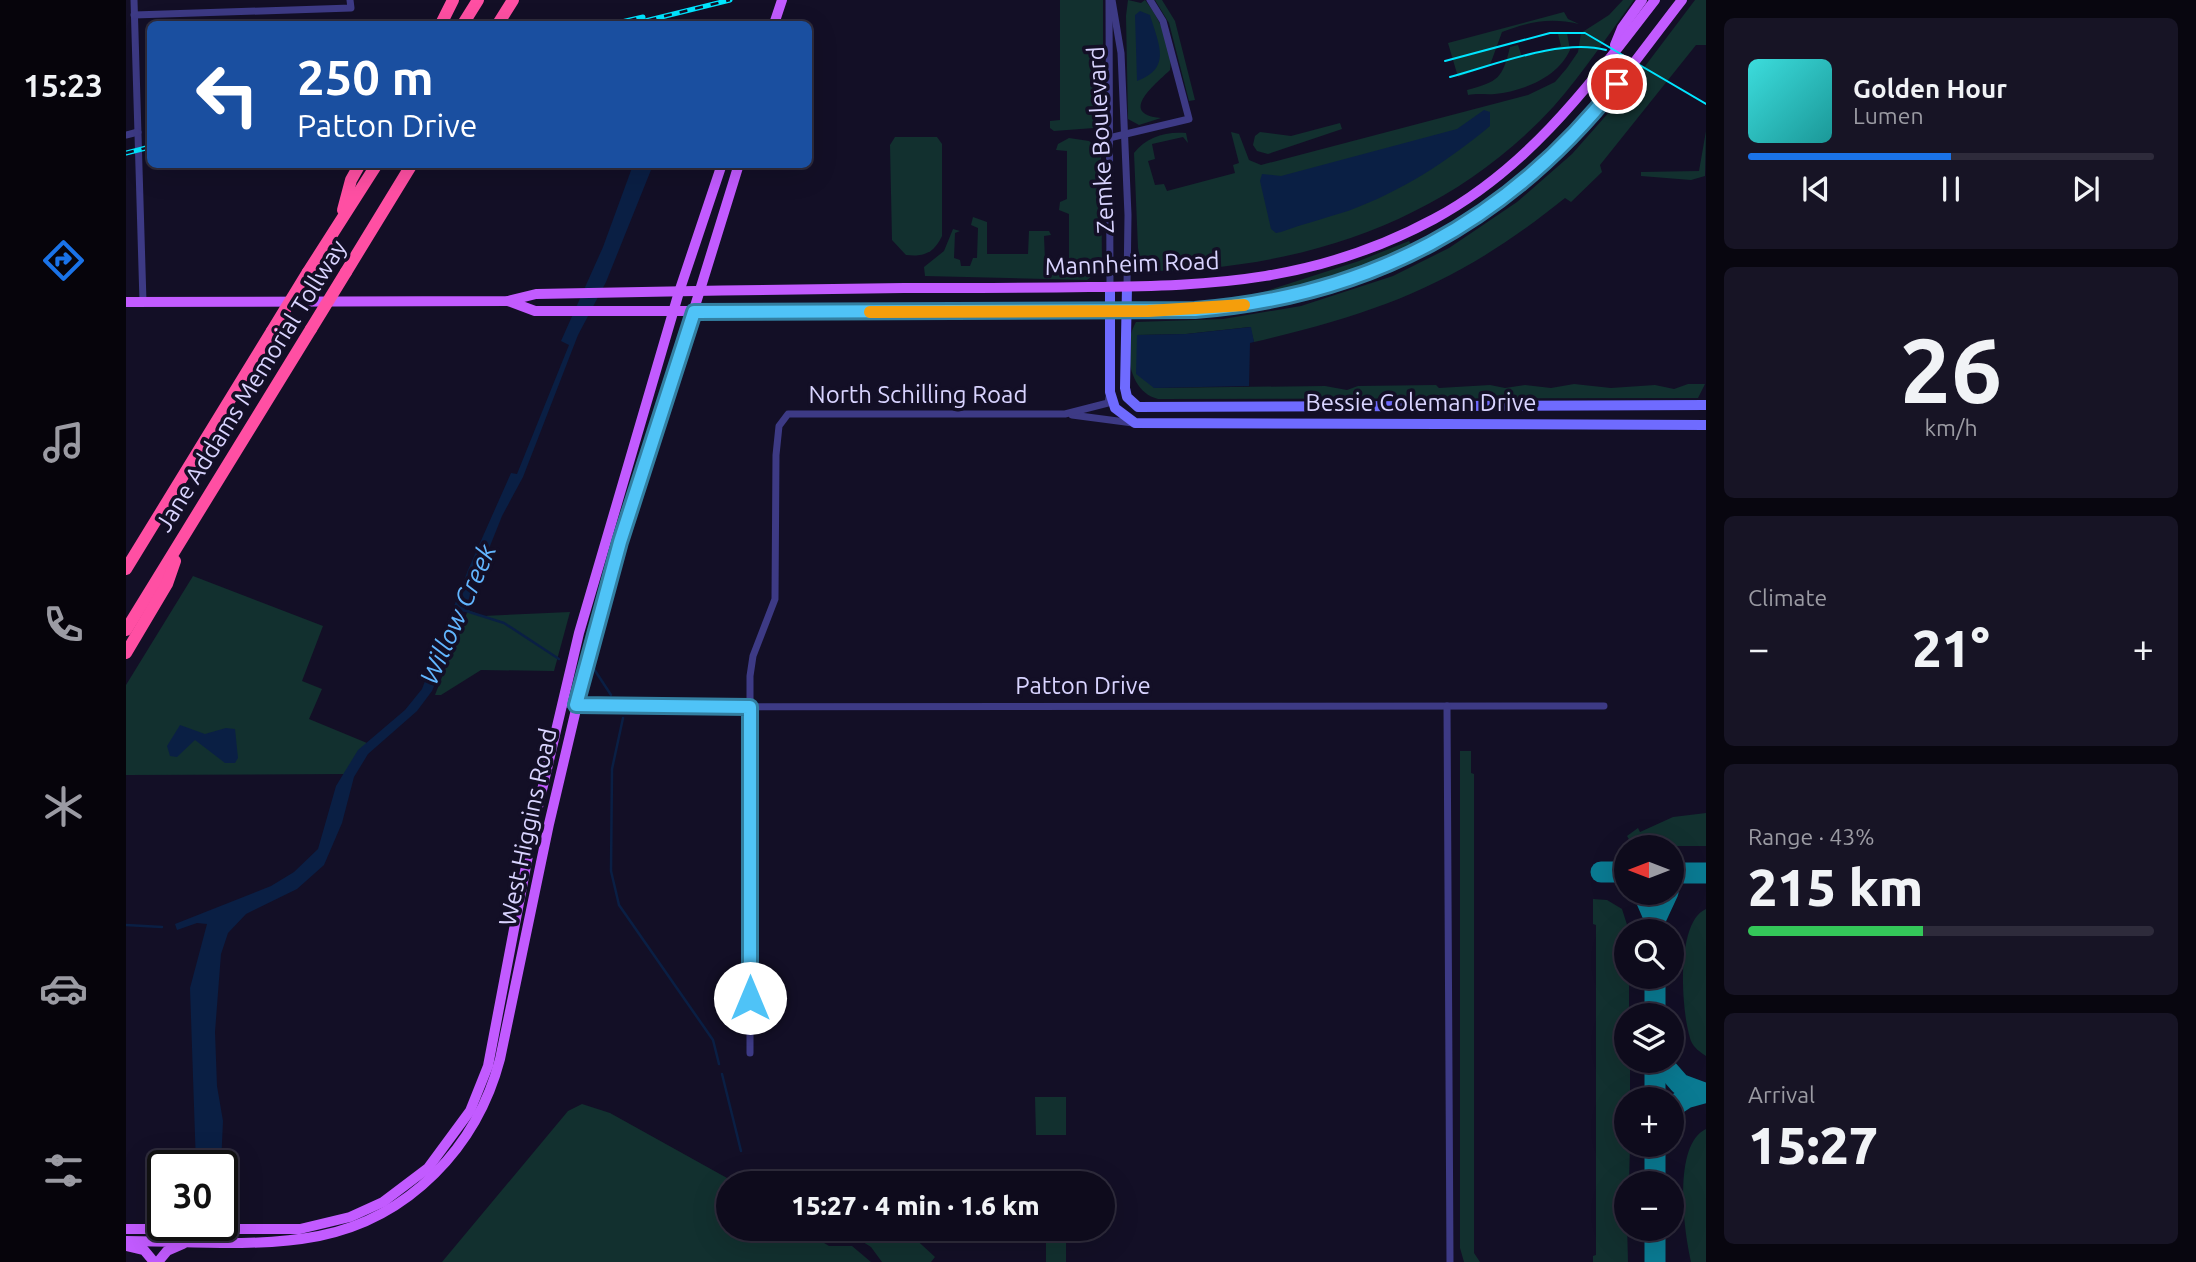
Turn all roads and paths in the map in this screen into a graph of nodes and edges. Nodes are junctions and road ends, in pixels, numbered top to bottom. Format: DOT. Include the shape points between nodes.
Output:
graph roads {
  1 [pos="134,0"];
  2 [pos="453,0"];
  3 [pos="478,0"];
  4 [pos="513,0"];
  5 [pos="782,0"];
  6 [pos="1110,0"];
  7 [pos="1150,0"];
  8 [pos="1642,0"];
  9 [pos="1655,0"];
  10 [pos="1682,0"];
  11 [pos="350,4"];
  12 [pos="134,15"];
  13 [pos="442,21"];
  14 [pos="464,21"];
  15 [pos="500,21"];
  16 [pos="775,21"];
  17 [pos="1610,58"];
  18 [pos="138,132"];
  19 [pos="126,135"];
  20 [pos="1123,136"];
  21 [pos="1109,138"];
  22 [pos="358,168"];
  23 [pos="374,168"];
  24 [pos="410,168"];
  25 [pos="721,168"];
  26 [pos="738,168"];
  27 [pos="341,219"];
  28 [pos="1110,287"];
  29 [pos="1127,287"];
  30 [pos="701,290"];
  31 [pos="679,292"];
  32 [pos="508,301"];
  33 [pos="126,302"];
  34 [pos="143,302"];
  35 [pos="1110,311"];
  36 [pos="1125,311"];
  37 [pos="673,312"];
  38 [pos="694,312"];
  39 [pos="1110,392"];
  40 [pos="1706,405"];
  41 [pos="1291,406"];
  42 [pos="1215,407"];
  43 [pos="1065,414"];
  44 [pos="1135,423"];
  45 [pos="1291,424"];
  46 [pos="1706,424"];
  47 [pos="181,540"];
  48 [pos="126,569"];
  49 [pos="126,630"];
  50 [pos="126,653"];
  51 [pos="562,704"];
  52 [pos="576,705"];
  53 [pos="1447,706"];
  54 [pos="1604,706"];
  55 [pos="750,707"];
  56 [pos="751,1053"];
  57 [pos="126,1229"];
  58 [pos="147,1232"];
  59 [pos="238,1235"];
  60 [pos="238,1236"];
  61 [pos="154,1241"];
  62 [pos="190,1241"];
  63 [pos="126,1243"];
  64 [pos="156,1262"];
  65 [pos="1450,1262"];
  1 -- 12 [label="street"];
  2 -- 13 [label="highway"];
  3 -- 14 [label="highway"];
  4 -- 15 [label="highway"];
  5 -- 16 [label="main road"];
  6 -- 20 [label="street, Zemke Boulevard" via="1121,53"];
  6 -- 21 [label="street, Zemke Boulevard"];
  7 -- 20 [label="street" via="1163,21 1189,119"];
  8 -- 17 [label="main road" via="1622,28"];
  9 -- 17 [label="main road, Mannheim Road"];
  10 -- 36 [label="main road, Mannheim Road" via="1560,151 1514,191 1446,237 1358,277 1273,301 1195,310"];
  11 -- 12 [label="street"];
  12 -- 18 [label="street"];
  17 -- 29 [label="main road, Mannheim Road" via="1553,127 1502,174 1406,233 1342,259 1270,277 1199,286"];
  18 -- 19 [label="street"];
  18 -- 34 [label="street"];
  20 -- 21 [label="street"];
  20 -- 29 [label="street, Zemke Boulevard"];
  21 -- 28 [label="street, Zemke Boulevard"];
  22 -- 27 [label="highway, Jane Addams Memorial Tollway"];
  23 -- 27 [label="highway, Jane Addams Memorial Tollway"];
  24 -- 47 [label="highway, Jane Addams Memorial Tollway, bridge"];
  25 -- 31 [label="main road, West Higgins Road"];
  26 -- 30 [label="main road, West Higgins Road"];
  27 -- 48 [label="highway, Jane Addams Memorial Tollway, bridge"];
  28 -- 29 [label="main road, Mannheim Road"];
  28 -- 30 [label="main road, Mannheim Road"];
  28 -- 35 [label="street, Zemke Boulevard"];
  29 -- 36 [label="street, Zemke Boulevard"];
  30 -- 31 [label="main road, Mannheim Road"];
  30 -- 38 [label="main road, West Higgins Road"];
  31 -- 32 [label="main road, Mannheim Road" via="536,294"];
  31 -- 37 [label="main road, West Higgins Road"];
  32 -- 34 [label="main road, Mannheim Road"];
  32 -- 37 [label="main road, Mannheim Road" via="535,311"];
  33 -- 34 [label="main road, Mannheim Road"];
  35 -- 36 [label="main road, Mannheim Road"];
  35 -- 38 [label="main road, Mannheim Road"];
  35 -- 39 [label="street, Zemke Boulevard"];
  36 -- 42 [label="street, Zemke Boulevard" via="1125,388 1132,403 1147,408"];
  37 -- 38 [label="main road, Mannheim Road"];
  37 -- 51 [label="main road, West Higgins Road"];
  38 -- 52 [label="main road, West Higgins Road" via="620,542"];
  39 -- 43 [label="street, North Schilling Road" via="1102,407"];
  39 -- 44 [label="street" via="1115,408"];
  40 -- 41 [label="street, Bessie Coleman Drive"];
  41 -- 42 [label="street, Bessie Coleman Drive"];
  41 -- 45 [label="street"];
  43 -- 44 [label="street, North Schilling Road"];
  43 -- 55 [label="street, North Schilling Road" via="788,414 779,426 775,599 752,656"];
  44 -- 45 [label="street, Bessie Coleman Drive"];
  45 -- 46 [label="street, Bessie Coleman Drive"];
  47 -- 49 [label="highway, Jane Addams Memorial Tollway"];
  47 -- 50 [label="highway" via="167,584"];
  51 -- 52 [label="street, Patton Drive"];
  51 -- 59 [label="main road, West Higgins Road" via="534,824 493,1044 481,1088 461,1128 428,1168 402,1190 361,1213 317,1227"];
  52 -- 55 [label="street, Patton Drive"];
  52 -- 60 [label="main road, West Higgins Road" via="500,1059 485,1104 466,1138 435,1175 403,1201 365,1222 318,1236"];
  53 -- 54 [label="street, Patton Drive"];
  53 -- 55 [label="street, Patton Drive"];
  53 -- 65 [label="street"];
  55 -- 56 [label="street"];
  57 -- 58 [label="main road"];
  61 -- 63 [label="main road"];
  62 -- 64 [label="main road" via="167,1251"];
  63 -- 64 [label="main road" via="144,1250"];
}
